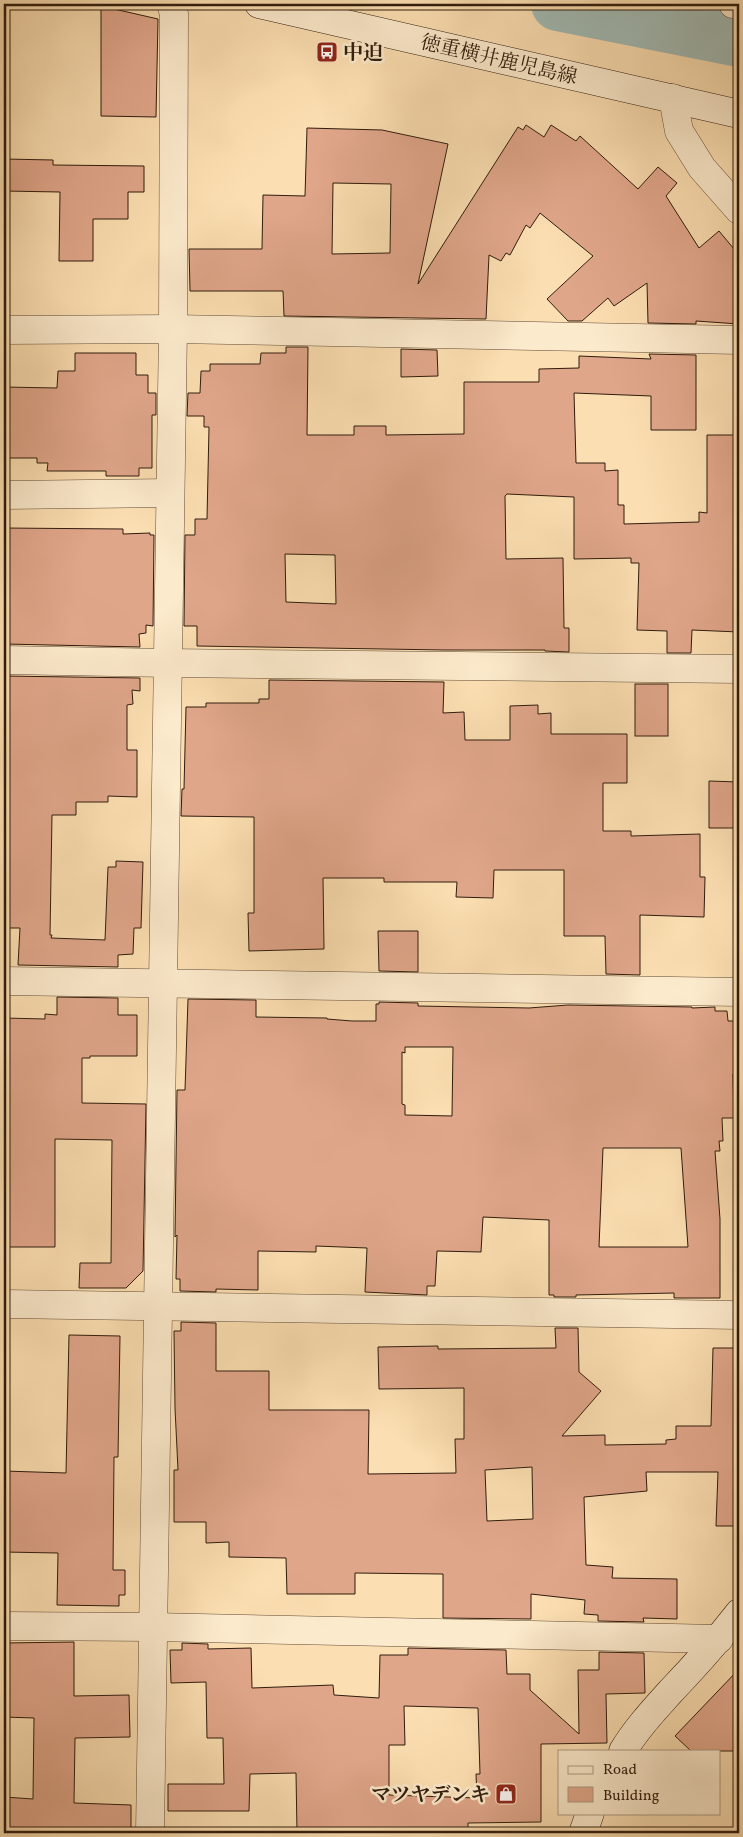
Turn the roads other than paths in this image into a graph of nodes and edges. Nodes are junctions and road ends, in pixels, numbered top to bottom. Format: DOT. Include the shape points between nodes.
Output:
graph roads {
  1 [pos="171,4"];
  2 [pos="259,4"];
  3 [pos="733,4"];
  4 [pos="739,5"];
  5 [pos="673,98"];
  6 [pos="739,114"];
  7 [pos="739,210"];
  8 [pos="4,330"];
  9 [pos="172,330"];
  10 [pos="739,340"];
  11 [pos="170,493"];
  12 [pos="4,494"];
  13 [pos="4,660"];
  14 [pos="168,663"];
  15 [pos="739,668"];
  16 [pos="4,981"];
  17 [pos="162,983"];
  18 [pos="739,992"];
  19 [pos="4,1304"];
  20 [pos="158,1306"];
  21 [pos="739,1315"];
  22 [pos="739,1613"];
  23 [pos="4,1626"];
  24 [pos="153,1627"];
  25 [pos="719,1638"];
  26 [pos="624,1750"];
  27 [pos="590,1814"];
  28 [pos="150,1833"];
  29 [pos="583,1833"];
  1 -- 9 [label="street" via="174,14"];
  2 -- 5 [label="street, 徳重横井鹿児島線"];
  3 -- 4 [label="street"];
  5 -- 6 [label="street, 徳重横井鹿児島線"];
  5 -- 7 [label="street" via="679,131 702,168"];
  8 -- 9 [label="street"];
  9 -- 10 [label="street"];
  9 -- 11 [label="street"];
  11 -- 12 [label="street"];
  11 -- 14 [label="street"];
  13 -- 14 [label="street"];
  14 -- 15 [label="street"];
  14 -- 17 [label="street"];
  16 -- 17 [label="street"];
  17 -- 18 [label="street"];
  17 -- 20 [label="street"];
  19 -- 20 [label="street"];
  20 -- 21 [label="street"];
  20 -- 24 [label="street"];
  22 -- 25 [label="street"];
  23 -- 24 [label="street"];
  24 -- 25 [label="street"];
  24 -- 28 [label="street"];
  25 -- 26 [label="street" via="656,1708"];
  27 -- 29 [label="street"];
}
